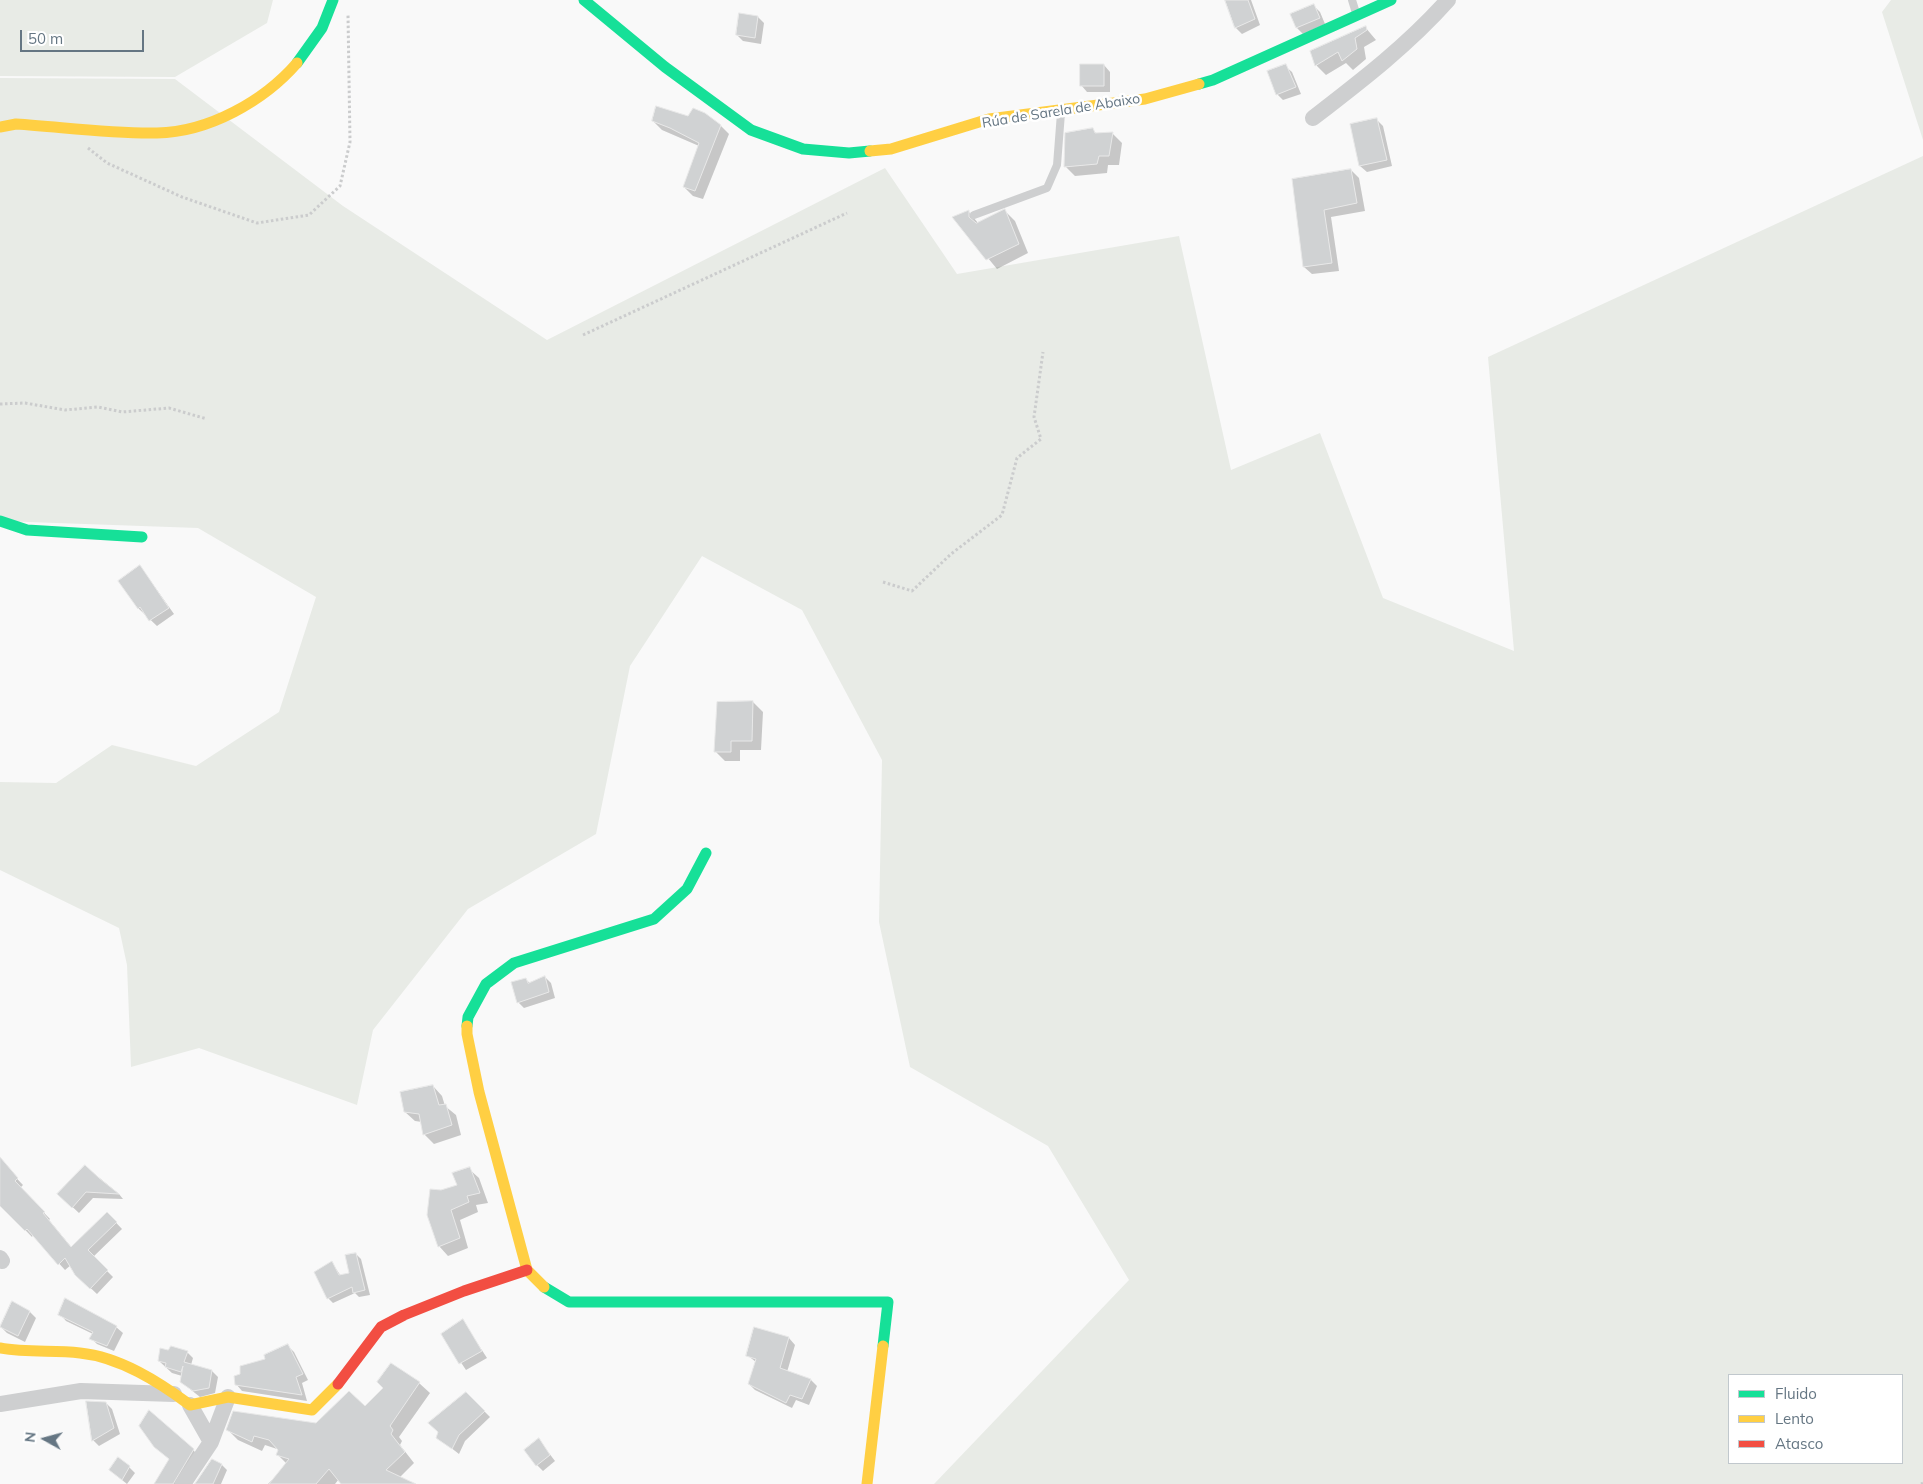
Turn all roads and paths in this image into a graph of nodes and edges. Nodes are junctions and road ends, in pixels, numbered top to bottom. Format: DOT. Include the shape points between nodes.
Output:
graph roads {
  1 [pos="333,0"];
  2 [pos="584,0"];
  3 [pos="1352,0"];
  4 [pos="1391,0"];
  5 [pos="1448,0"];
  6 [pos="346,10"];
  7 [pos="1357,15"];
  8 [pos="1061,111"];
  9 [pos="1313,118"];
  10 [pos="0,127"];
  11 [pos="86,146"];
  12 [pos="847,213"];
  13 [pos="974,215"];
  14 [pos="583,335"];
  15 [pos="1043,352"];
  16 [pos="0,404"];
  17 [pos="207,420"];
  18 [pos="0,521"];
  19 [pos="142,537"];
  20 [pos="884,582"];
  21 [pos="706,853"];
  22 [pos="527,1270"];
  23 [pos="0,1348"];
  24 [pos="177,1394"];
  25 [pos="228,1397"];
  26 [pos="0,1404"];
  27 [pos="190,1405"];
  28 [pos="211,1442"];
  29 [pos="183,1484"];
  30 [pos="868,1484"];
  1 -- 10 [label="street" via="318,33 300,61 261,97 211,123 158,134 16,124"];
  2 -- 8 [label="street, Rúa de Sarela de Abaixo" via="665,66 752,130 803,149 848,152 891,149 989,119"];
  3 -- 7 [label="lane"];
  4 -- 7 [label="street, Rúa de Sarela de Abaixo"];
  5 -- 9 [label="street" via="1381,66"];
  6 -- 11 [label="path" via="349,19 350,142 340,186 309,215 257,223 174,194 107,163"];
  7 -- 8 [label="street, Rúa de Sarela de Abaixo" via="1213,80 1144,98"];
  8 -- 13 [label="lane" via="1057,165 1047,188"];
  12 -- 14 [label="path"];
  15 -- 20 [label="path" via="1034,417 1041,439 1016,458 1002,515 951,554 912,591"];
  16 -- 17 [label="path" via="25,403 65,410 98,407 122,412 169,408"];
  18 -- 19 [label="street" via="27,530"];
  21 -- 22 [label="street" via="687,889 654,919 514,963 486,984 468,1017 467,1034 479,1092"];
  22 -- 25 [label="street" via="464,1291 381,1327 342,1380 312,1410"];
  22 -- 30 [label="street" via="548,1290 569,1302 888,1302"];
  23 -- 24 [label="street" via="106,1358"];
  24 -- 26 [label="street" via="81,1391"];
  24 -- 27 [label="street"];
  25 -- 27 [label="street"];
  25 -- 28 [label="street"];
  27 -- 28 [label="street"];
  28 -- 29 [label="street"];
}
